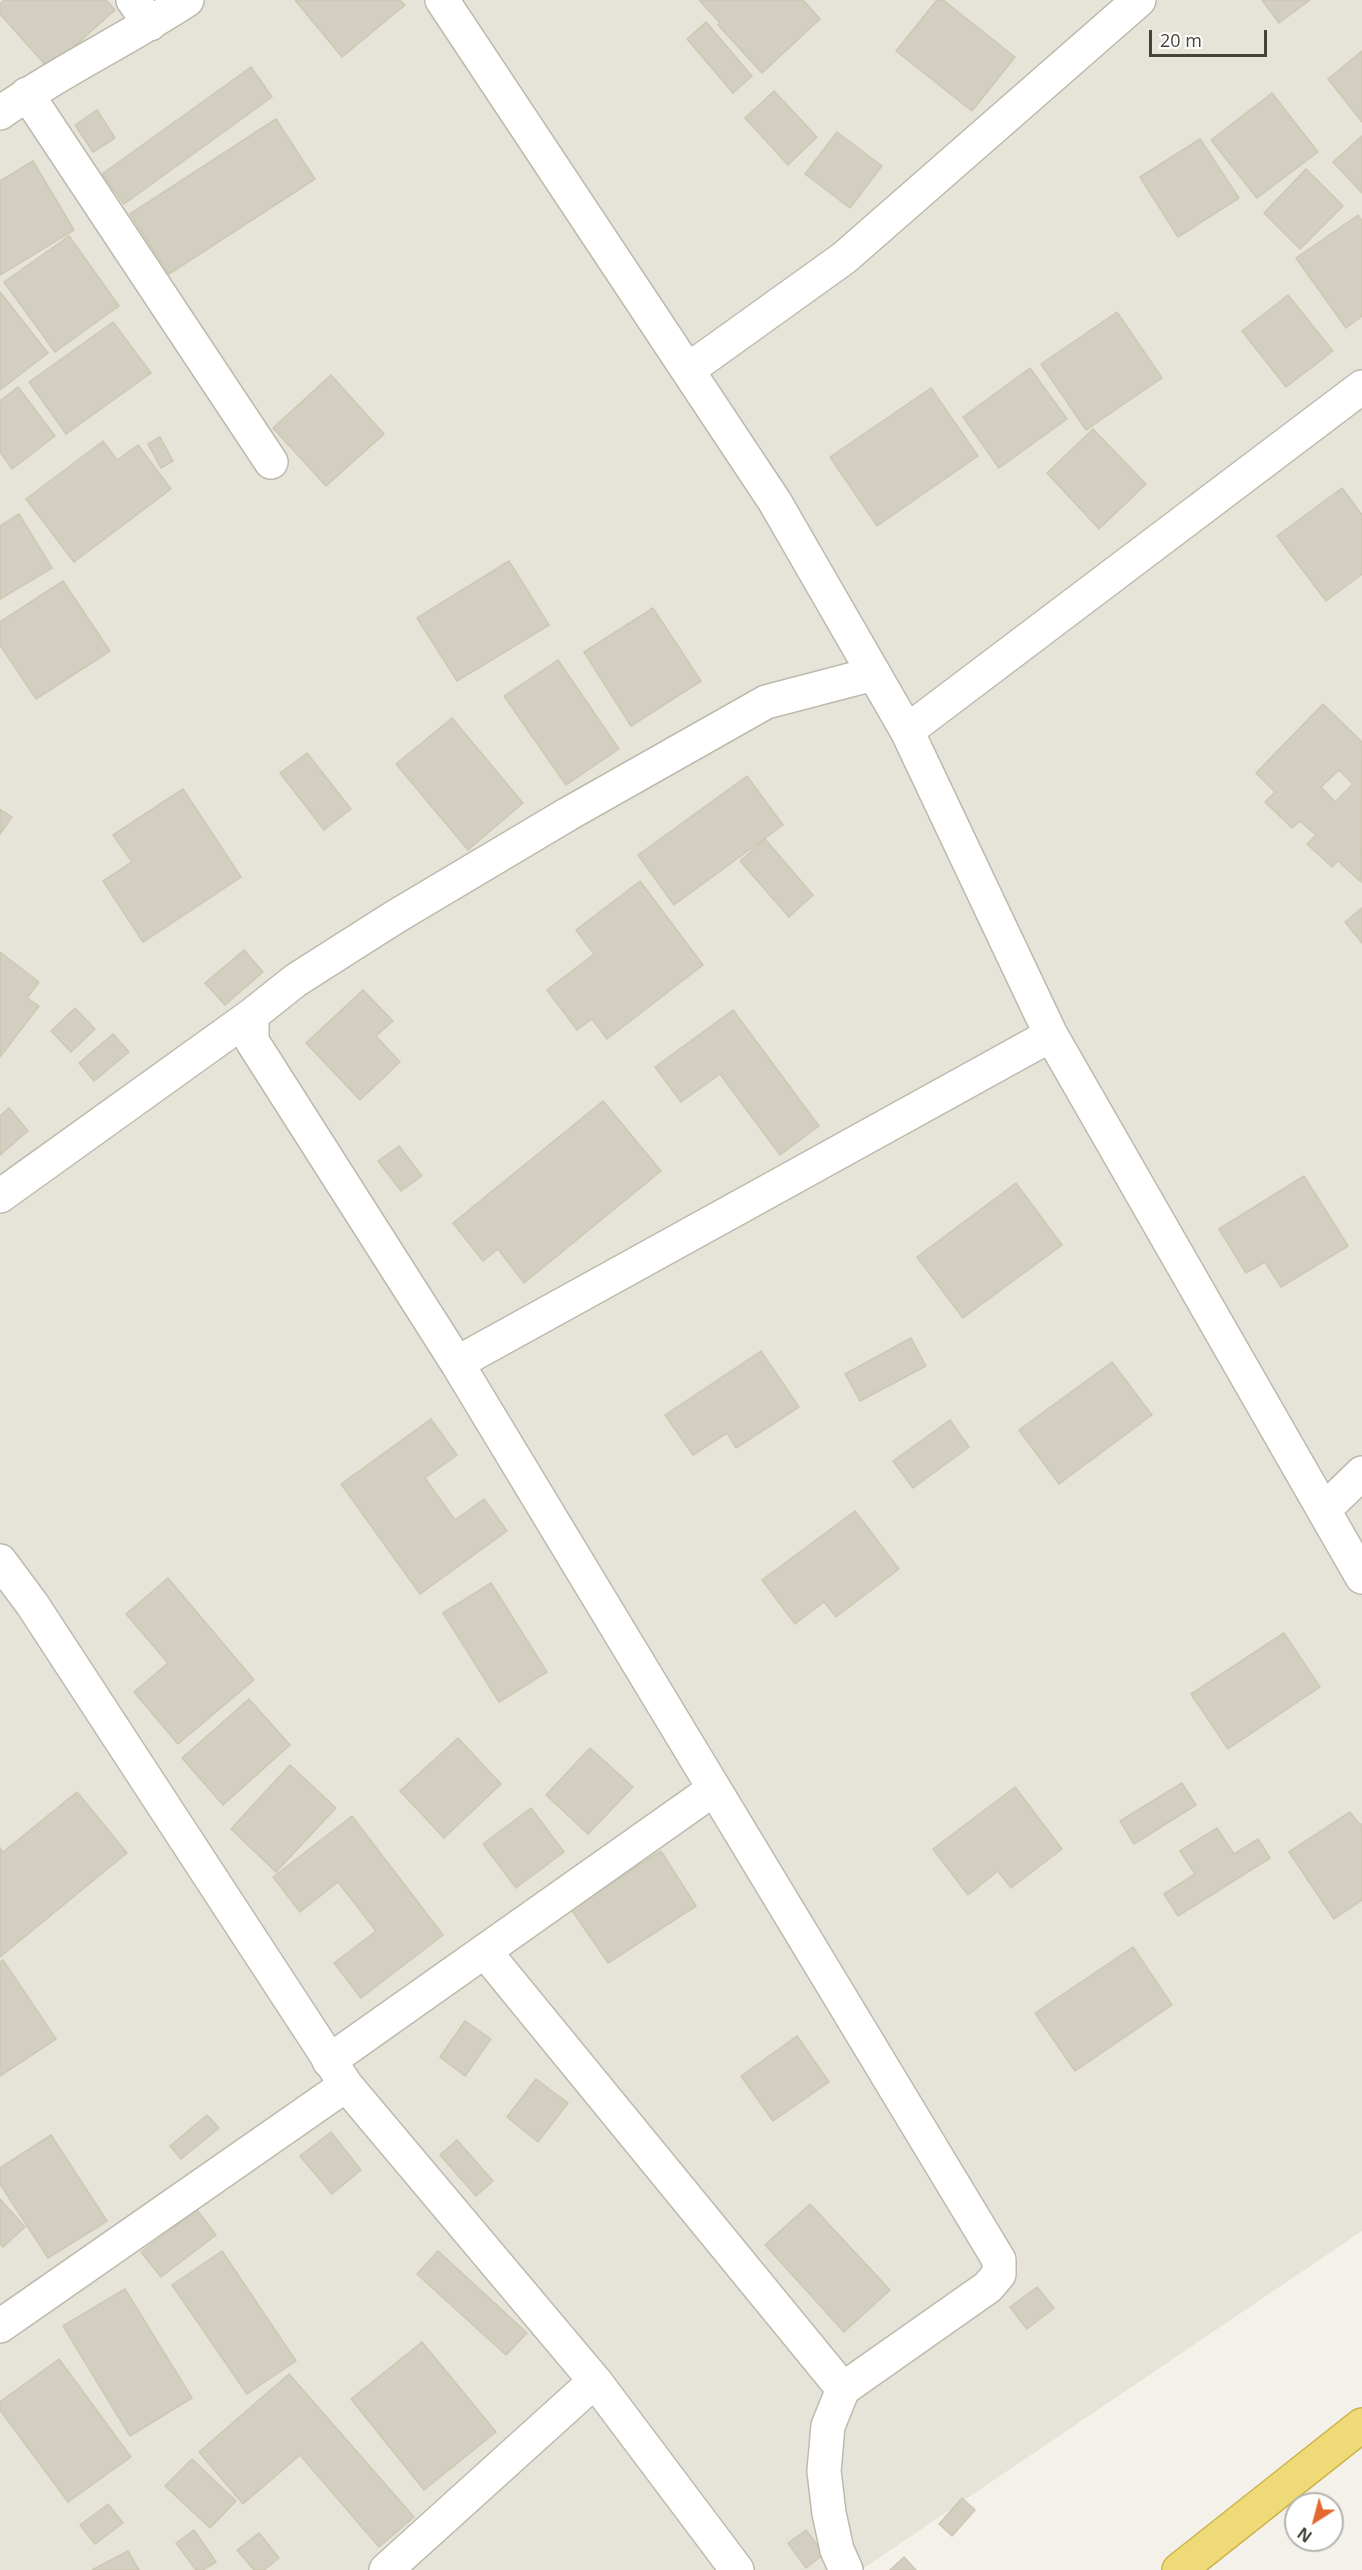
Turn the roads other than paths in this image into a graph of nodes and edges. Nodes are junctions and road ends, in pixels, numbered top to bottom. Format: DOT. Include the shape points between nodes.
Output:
graph roads {
  1 [pos="187,0"];
  2 [pos="442,0"];
  3 [pos="1139,0"];
  4 [pos="142,12"];
  5 [pos="27,94"];
  6 [pos="0,113"];
  7 [pos="688,370"];
  8 [pos="1362,387"];
  9 [pos="271,462"];
  10 [pos="873,674"];
  11 [pos="907,731"];
  12 [pos="252,1015"];
  13 [pos="1051,1035"];
  14 [pos="0,1196"];
  15 [pos="457,1363"];
  16 [pos="1362,1473"];
  17 [pos="1325,1509"];
  18 [pos="0,1561"];
  19 [pos="1362,1576"];
  20 [pos="714,1789"];
  21 [pos="486,1953"];
  22 [pos="338,2073"];
  23 [pos="0,2326"];
  24 [pos="595,2381"];
  25 [pos="843,2389"];
  26 [pos="1362,2425"];
  27 [pos="386,2570"];
  28 [pos="737,2570"];
  29 [pos="846,2570"];
  30 [pos="1179,2570"];
  1 -- 4 [label="street"];
  2 -- 7 [label="street"];
  3 -- 7 [label="street" via="844,258"];
  4 -- 5 [label="street"];
  5 -- 6 [label="street"];
  5 -- 9 [label="street"];
  7 -- 10 [label="street" via="775,502"];
  8 -- 11 [label="street"];
  10 -- 11 [label="street"];
  10 -- 12 [label="street" via="766,702 395,917 296,980"];
  11 -- 13 [label="street"];
  12 -- 14 [label="street"];
  12 -- 15 [label="street" via="252,1041"];
  13 -- 15 [label="street"];
  13 -- 17 [label="street"];
  15 -- 20 [label="street"];
  16 -- 17 [label="street"];
  17 -- 19 [label="street"];
  18 -- 22 [label="street" via="32,1604"];
  20 -- 21 [label="street"];
  20 -- 25 [label="street" via="999,2260 999,2274 988,2286"];
  21 -- 22 [label="street"];
  21 -- 25 [label="street"];
  22 -- 23 [label="street"];
  22 -- 24 [label="street"];
  24 -- 27 [label="street"];
  24 -- 28 [label="street"];
  25 -- 29 [label="street" via="828,2426 824,2471 835,2541"];
  26 -- 30 [label="highway"];
}
